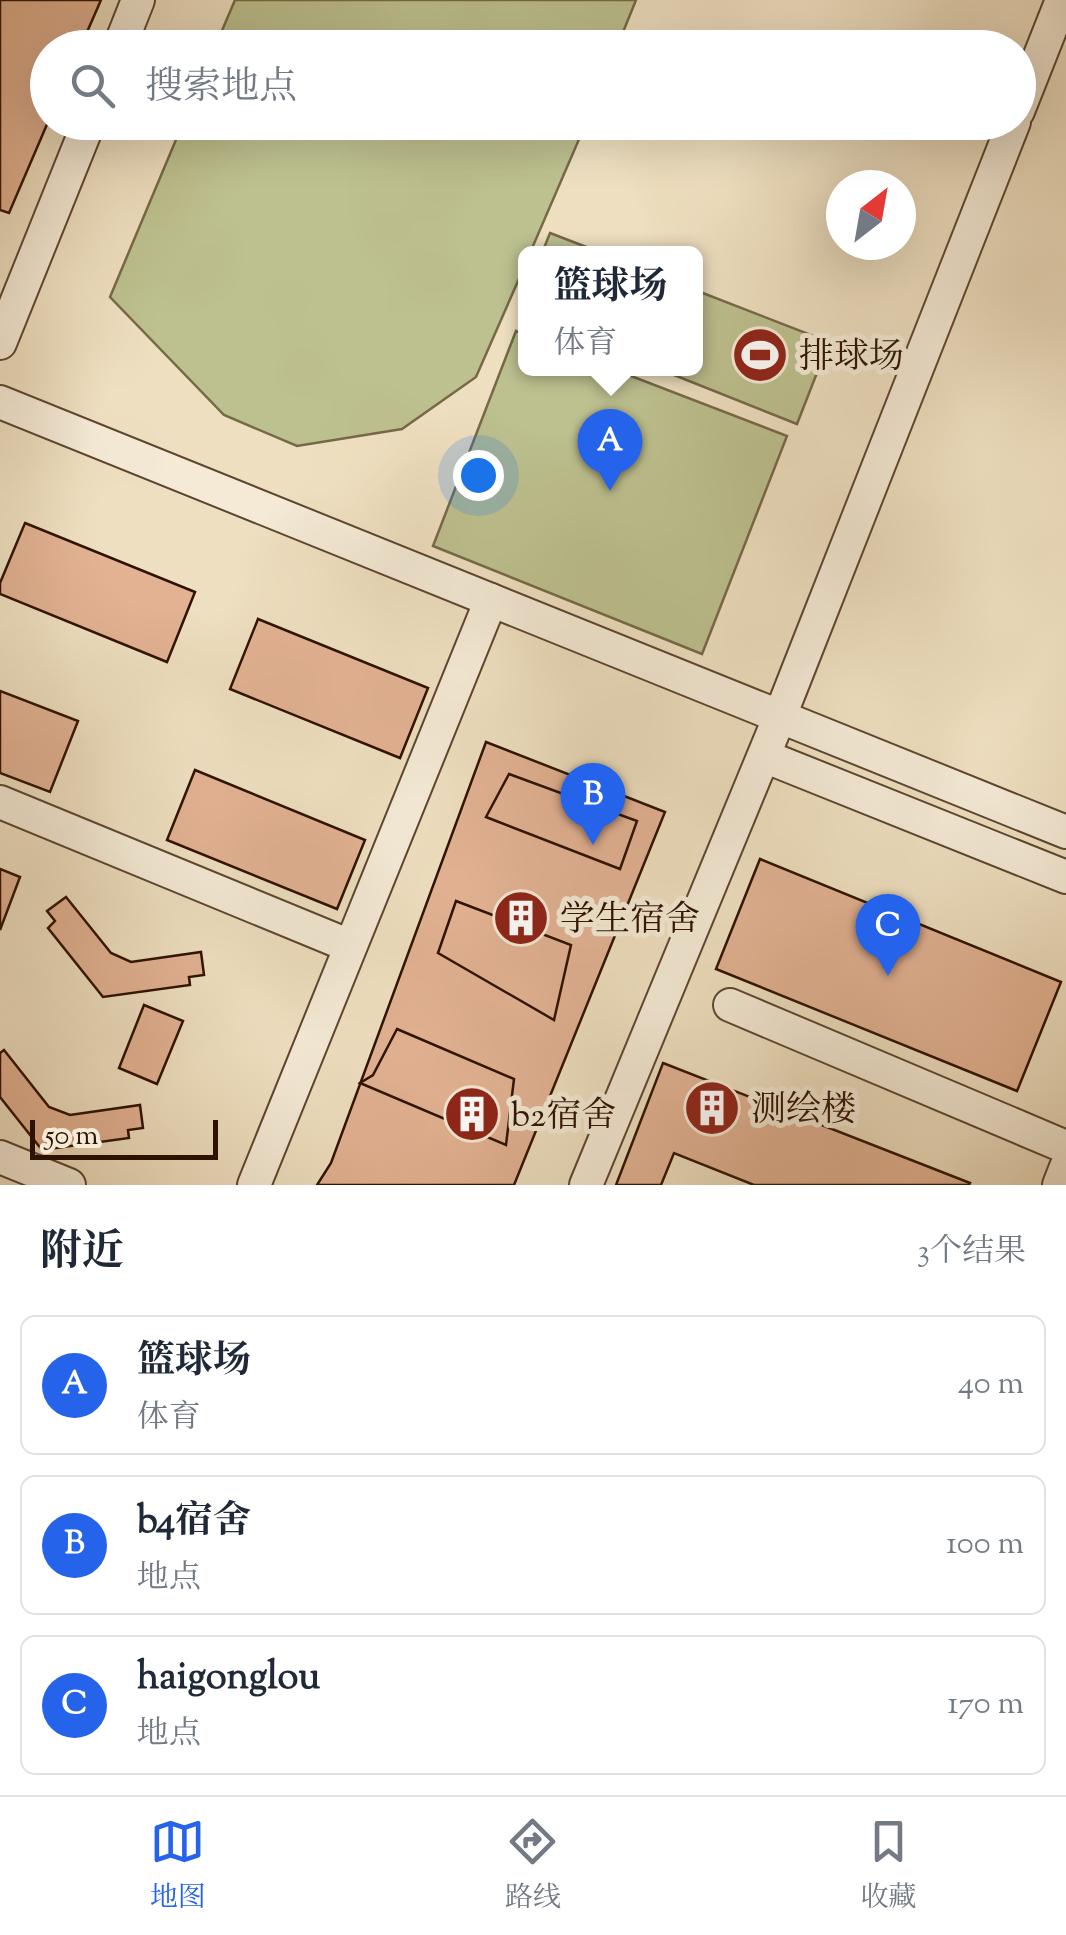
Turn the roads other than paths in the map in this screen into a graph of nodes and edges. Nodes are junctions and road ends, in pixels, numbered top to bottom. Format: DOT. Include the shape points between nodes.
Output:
graph roads {
  1 [pos="138,0"];
  2 [pos="1062,0"];
  3 [pos="126,30"];
  4 [pos="1036,65"];
  5 [pos="82,140"];
  6 [pos="1007,140"];
  7 [pos="0,343"];
  8 [pos="0,402"];
  9 [pos="491,600"];
  10 [pos="780,716"];
  11 [pos="764,756"];
  12 [pos="0,802"];
  13 [pos="1066,832"];
  14 [pos="1066,878"];
  15 [pos="350,946"];
  16 [pos="730,1005"];
  17 [pos="1066,1146"];
  18 [pos="1066,1167"];
  19 [pos="12,1169"];
  20 [pos="70,1185"];
  21 [pos="254,1185"];
  22 [pos="586,1185"];
  23 [pos="1059,1185"];
  1 -- 3 [label="lane"];
  2 -- 4 [label="lane"];
  5 -- 7 [label="lane"];
  6 -- 10 [label="lane"];
  8 -- 9 [label="lane"];
  9 -- 10 [label="lane"];
  9 -- 15 [label="lane"];
  10 -- 11 [label="lane"];
  10 -- 13 [label="lane"];
  11 -- 14 [label="lane"];
  11 -- 22 [label="lane"];
  12 -- 15 [label="lane"];
  15 -- 21 [label="lane"];
  16 -- 17 [label="lane"];
  18 -- 23 [label="lane"];
  19 -- 20 [label="lane"];
}
